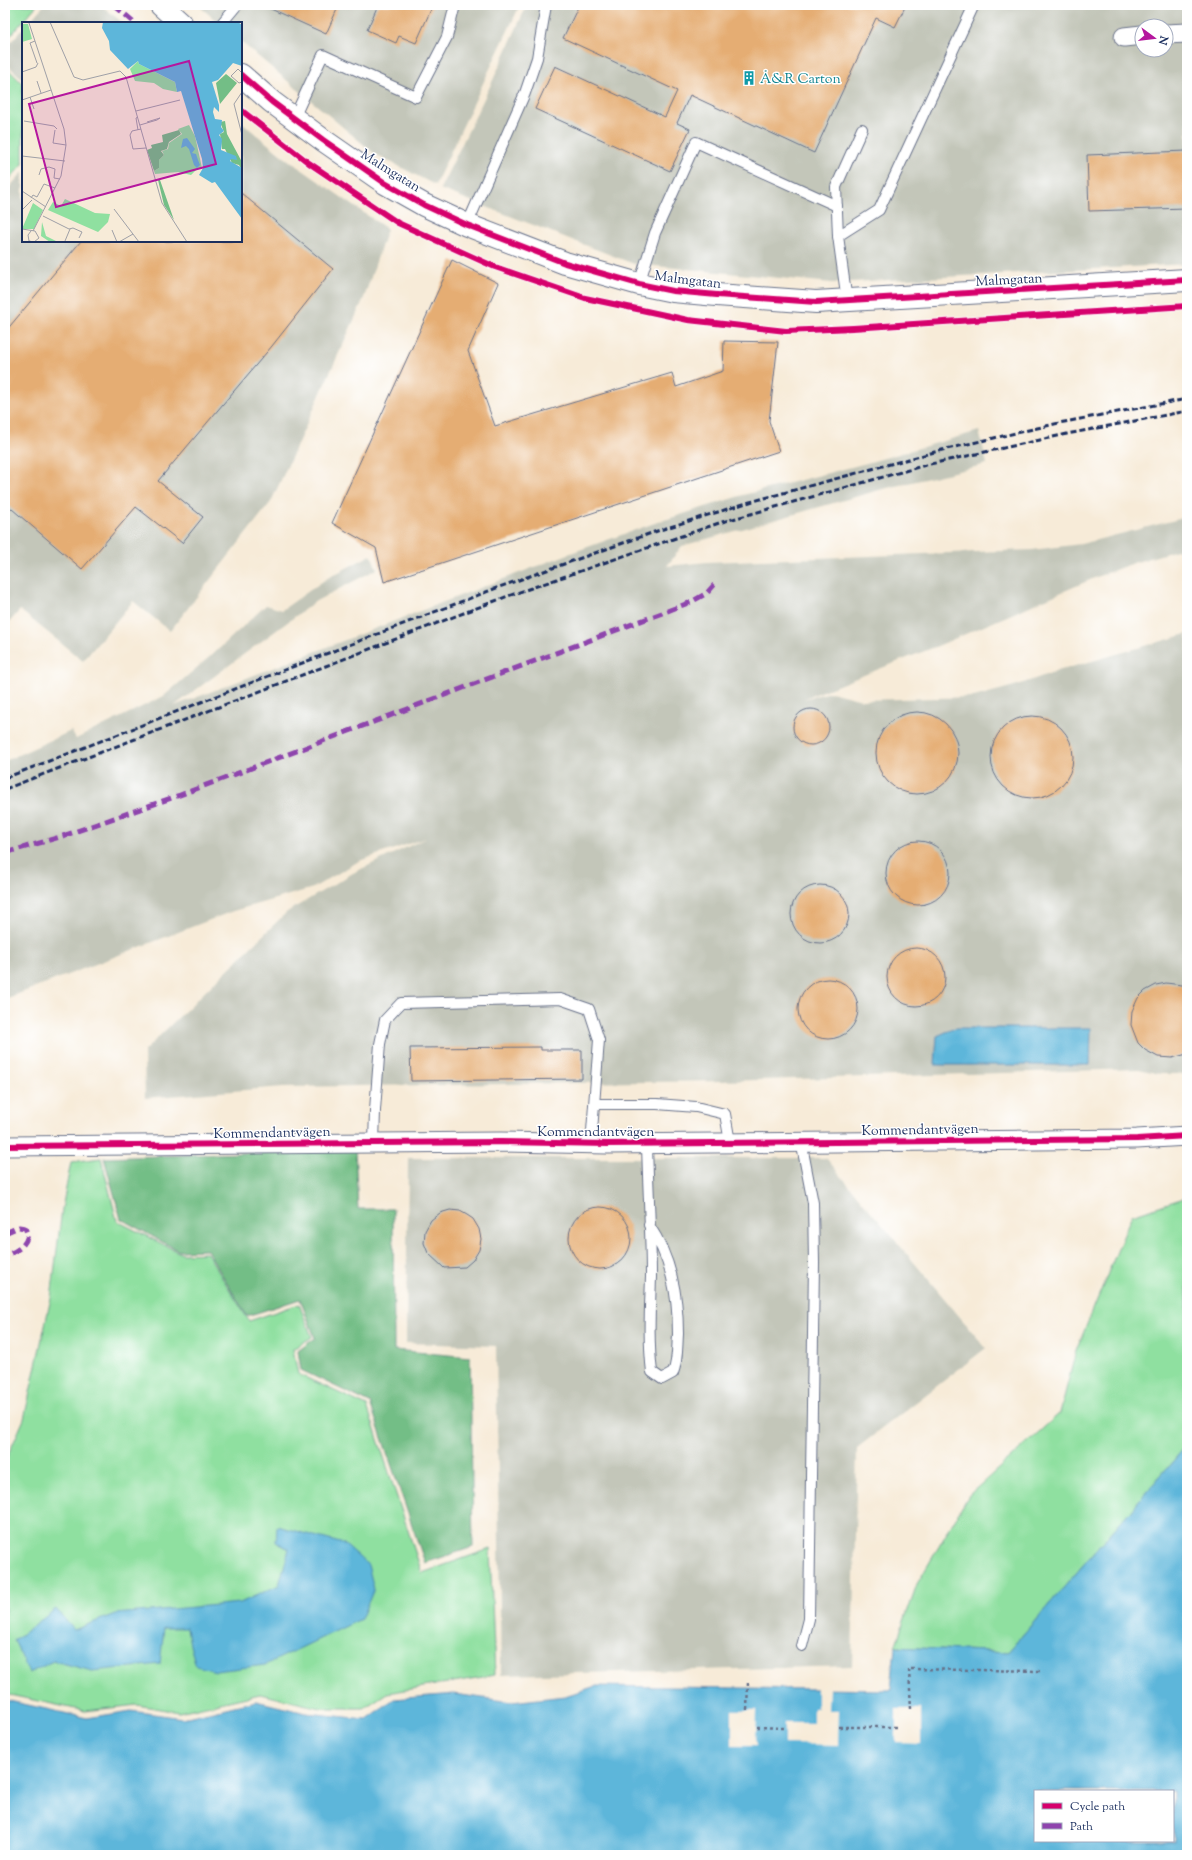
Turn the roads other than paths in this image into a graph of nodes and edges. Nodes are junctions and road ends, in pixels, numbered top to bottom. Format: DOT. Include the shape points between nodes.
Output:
graph roads {
  1 [pos="161,5"];
  2 [pos="237,5"];
  3 [pos="455,5"];
  4 [pos="546,5"];
  5 [pos="974,5"];
  6 [pos="180,22"];
  7 [pos="223,22"];
  8 [pos="1187,33"];
  9 [pos="1174,34"];
  10 [pos="242,76"];
  11 [pos="294,118"];
  12 [pos="862,129"];
  13 [pos="837,206"];
  14 [pos="467,225"];
  15 [pos="838,236"];
  16 [pos="1187,280"];
  17 [pos="639,284"];
  18 [pos="847,301"];
  19 [pos="595,1104"];
  20 [pos="1187,1136"];
  21 [pos="801,1141"];
  22 [pos="730,1142"];
  23 [pos="374,1143"];
  24 [pos="647,1143"];
  25 [pos="591,1144"];
  26 [pos="5,1146"];
  27 [pos="649,1225"];
  28 [pos="802,1646"];
  1 -- 6 [label="street"];
  2 -- 7 [label="lane"];
  3 -- 11 [label="lane" via="447,37 416,97 323,55"];
  4 -- 14 [label="lane" via="537,58"];
  5 -- 15 [label="lane" via="879,210"];
  8 -- 9 [label="street"];
  10 -- 11 [label="street, Malmgatan"];
  11 -- 14 [label="street, Malmgatan" via="385,183 441,214"];
  12 -- 13 [label="lane" via="836,187"];
  13 -- 15 [label="lane"];
  13 -- 17 [label="lane" via="696,142 655,233"];
  14 -- 17 [label="street, Malmgatan" via="565,263"];
  15 -- 18 [label="lane"];
  16 -- 18 [label="street, Malmgatan"];
  17 -- 18 [label="street, Malmgatan" via="673,291 718,295 816,302"];
  19 -- 22 [label="lane" via="657,1104 696,1107 726,1114"];
  19 -- 23 [label="lane" via="599,1040 589,1009 560,999 401,1003 385,1020 380,1044"];
  19 -- 25 [label="lane"];
  20 -- 21 [label="street, Kommendantvägen" via="1137,1139"];
  21 -- 22 [label="street, Kommendantvägen"];
  21 -- 28 [label="lane" via="813,1204 814,1263 809,1619"];
  22 -- 24 [label="street, Kommendantvägen"];
  23 -- 25 [label="street, Kommendantvägen"];
  23 -- 26 [label="street, Kommendantvägen"];
  24 -- 25 [label="street, Kommendantvägen"];
  24 -- 27 [label="lane"];
  27 -- 27 [label="lane" via="659,1240 667,1260 674,1282 678,1311 677,1361 673,1373 662,1379 652,1372 649,1347"];
}
